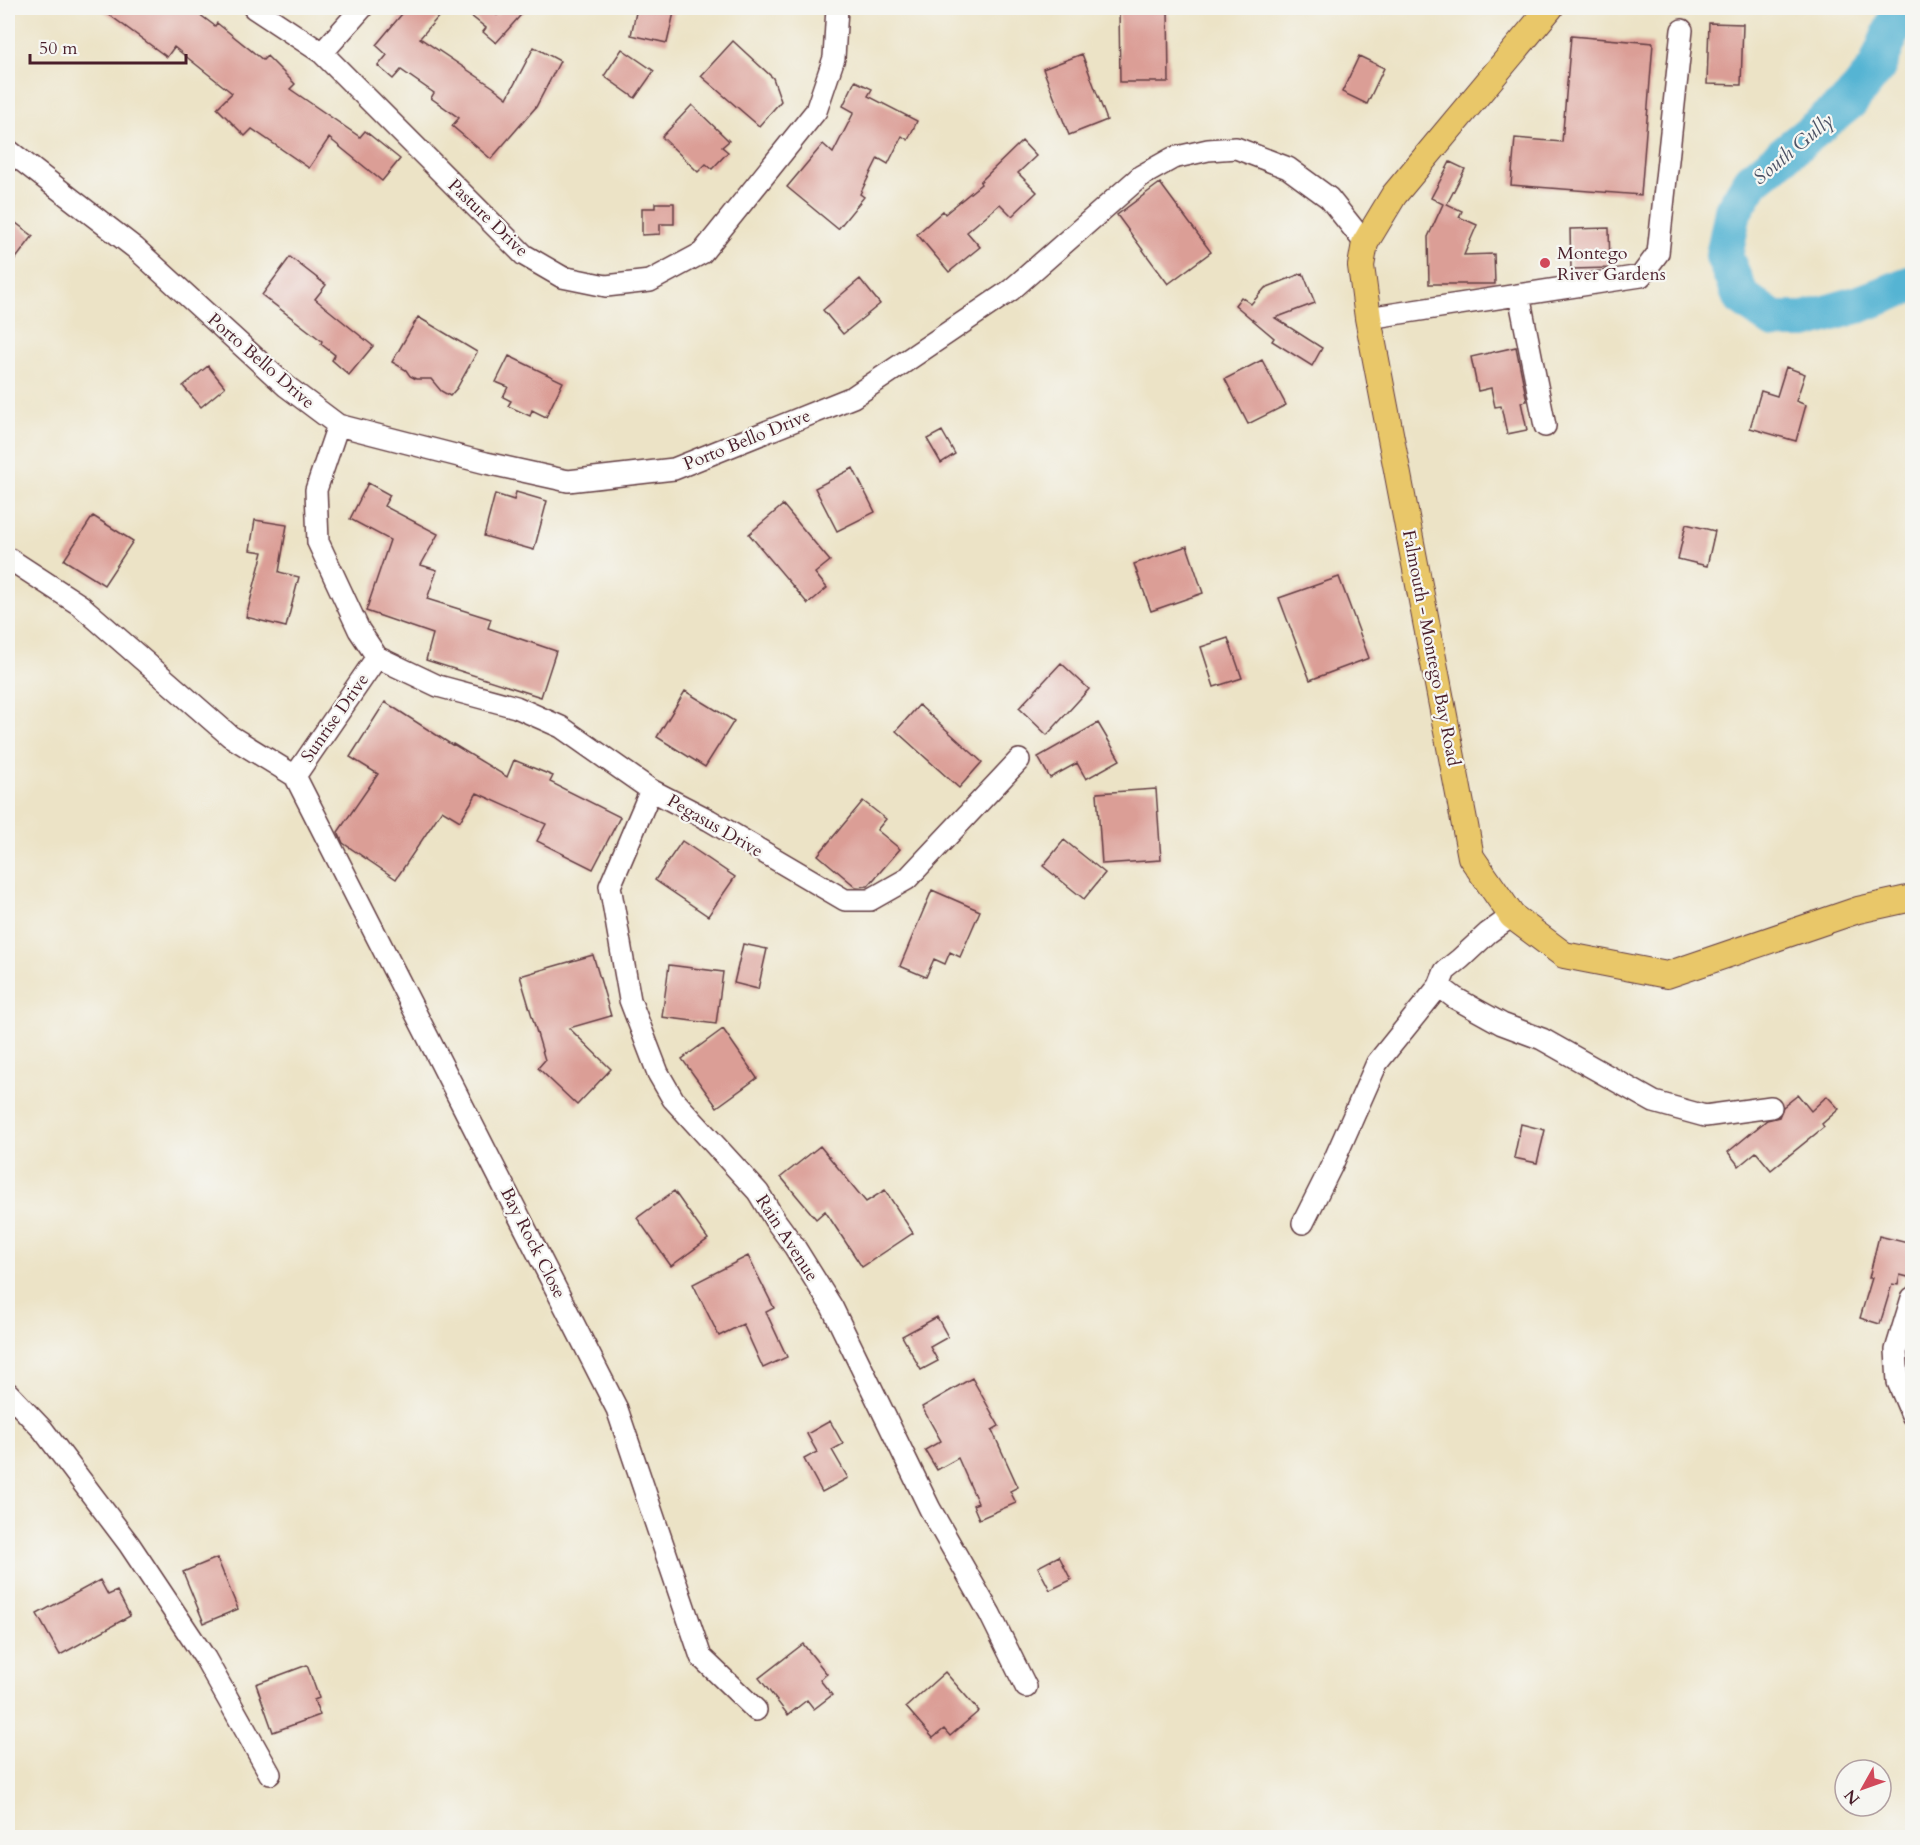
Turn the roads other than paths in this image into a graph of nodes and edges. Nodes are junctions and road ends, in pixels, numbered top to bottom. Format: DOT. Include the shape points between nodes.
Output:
graph roads {
  1 [pos="254,8"];
  2 [pos="362,8"];
  3 [pos="837,8"];
  4 [pos="1550,8"];
  5 [pos="1682,30"];
  6 [pos="322,53"];
  7 [pos="8,150"];
  8 [pos="1365,243"];
  9 [pos="1519,296"];
  10 [pos="1368,318"];
  11 [pos="338,425"];
  12 [pos="1545,426"];
  13 [pos="8,558"];
  14 [pos="377,657"];
  15 [pos="1019,760"];
  16 [pos="295,776"];
  17 [pos="651,790"];
  18 [pos="1912,898"];
  19 [pos="1512,916"];
  20 [pos="1439,986"];
  21 [pos="1771,1107"];
  22 [pos="1303,1223"];
  23 [pos="1912,1298"];
  24 [pos="8,1393"];
  25 [pos="1912,1415"];
  26 [pos="1026,1687"];
  27 [pos="756,1710"];
  28 [pos="270,1774"];
  1 -- 6 [label="street, Pasture Drive"];
  2 -- 6 [label="street"];
  3 -- 6 [label="street, Pasture Drive" via="834,58 816,111 702,253 650,281 606,286 562,277 524,255"];
  4 -- 8 [label="main road, Falmouth - Montego Bay Road" via="1394,195"];
  5 -- 9 [label="street" via="1658,253 1651,265 1641,276"];
  7 -- 11 [label="street, Porto Bello Drive" via="135,248 286,386"];
  8 -- 10 [label="main road, Falmouth - Montego Bay Road" via="1361,266"];
  8 -- 11 [label="street, Porto Bello Drive" via="1329,198 1288,168 1236,148 1208,150 1173,158 1141,176 1011,290 853,397 674,469 568,481"];
  9 -- 10 [label="street"];
  9 -- 12 [label="street"];
  10 -- 19 [label="main road, Falmouth - Montego Bay Road" via="1471,857"];
  11 -- 14 [label="street, Sunrise Drive" via="316,490 318,542 359,630"];
  13 -- 16 [label="street, Sunrise Drive" via="80,605 230,736"];
  14 -- 16 [label="street, Sunrise Drive"];
  14 -- 17 [label="street, Pegasus Drive" via="438,686 516,707 561,727"];
  15 -- 17 [label="street, Pegasus Drive" via="908,879 870,900 845,900"];
  16 -- 27 [label="street, Bay Rock Close" via="617,1409 701,1657"];
  17 -- 26 [label="street, Rain Avenue" via="610,886 630,1000 658,1073 673,1099 758,1192 832,1307 930,1509"];
  18 -- 19 [label="main road, Falmouth - Montego Bay Road" via="1858,910 1667,975 1564,955"];
  19 -- 20 [label="street" via="1445,971"];
  20 -- 21 [label="street" via="1502,1024 1542,1039 1654,1102 1705,1116"];
  20 -- 22 [label="street" via="1377,1063"];
  23 -- 25 [label="street" via="1896,1350 1898,1382"];
  24 -- 28 [label="street" via="43,1430 129,1544 205,1658"];
}
